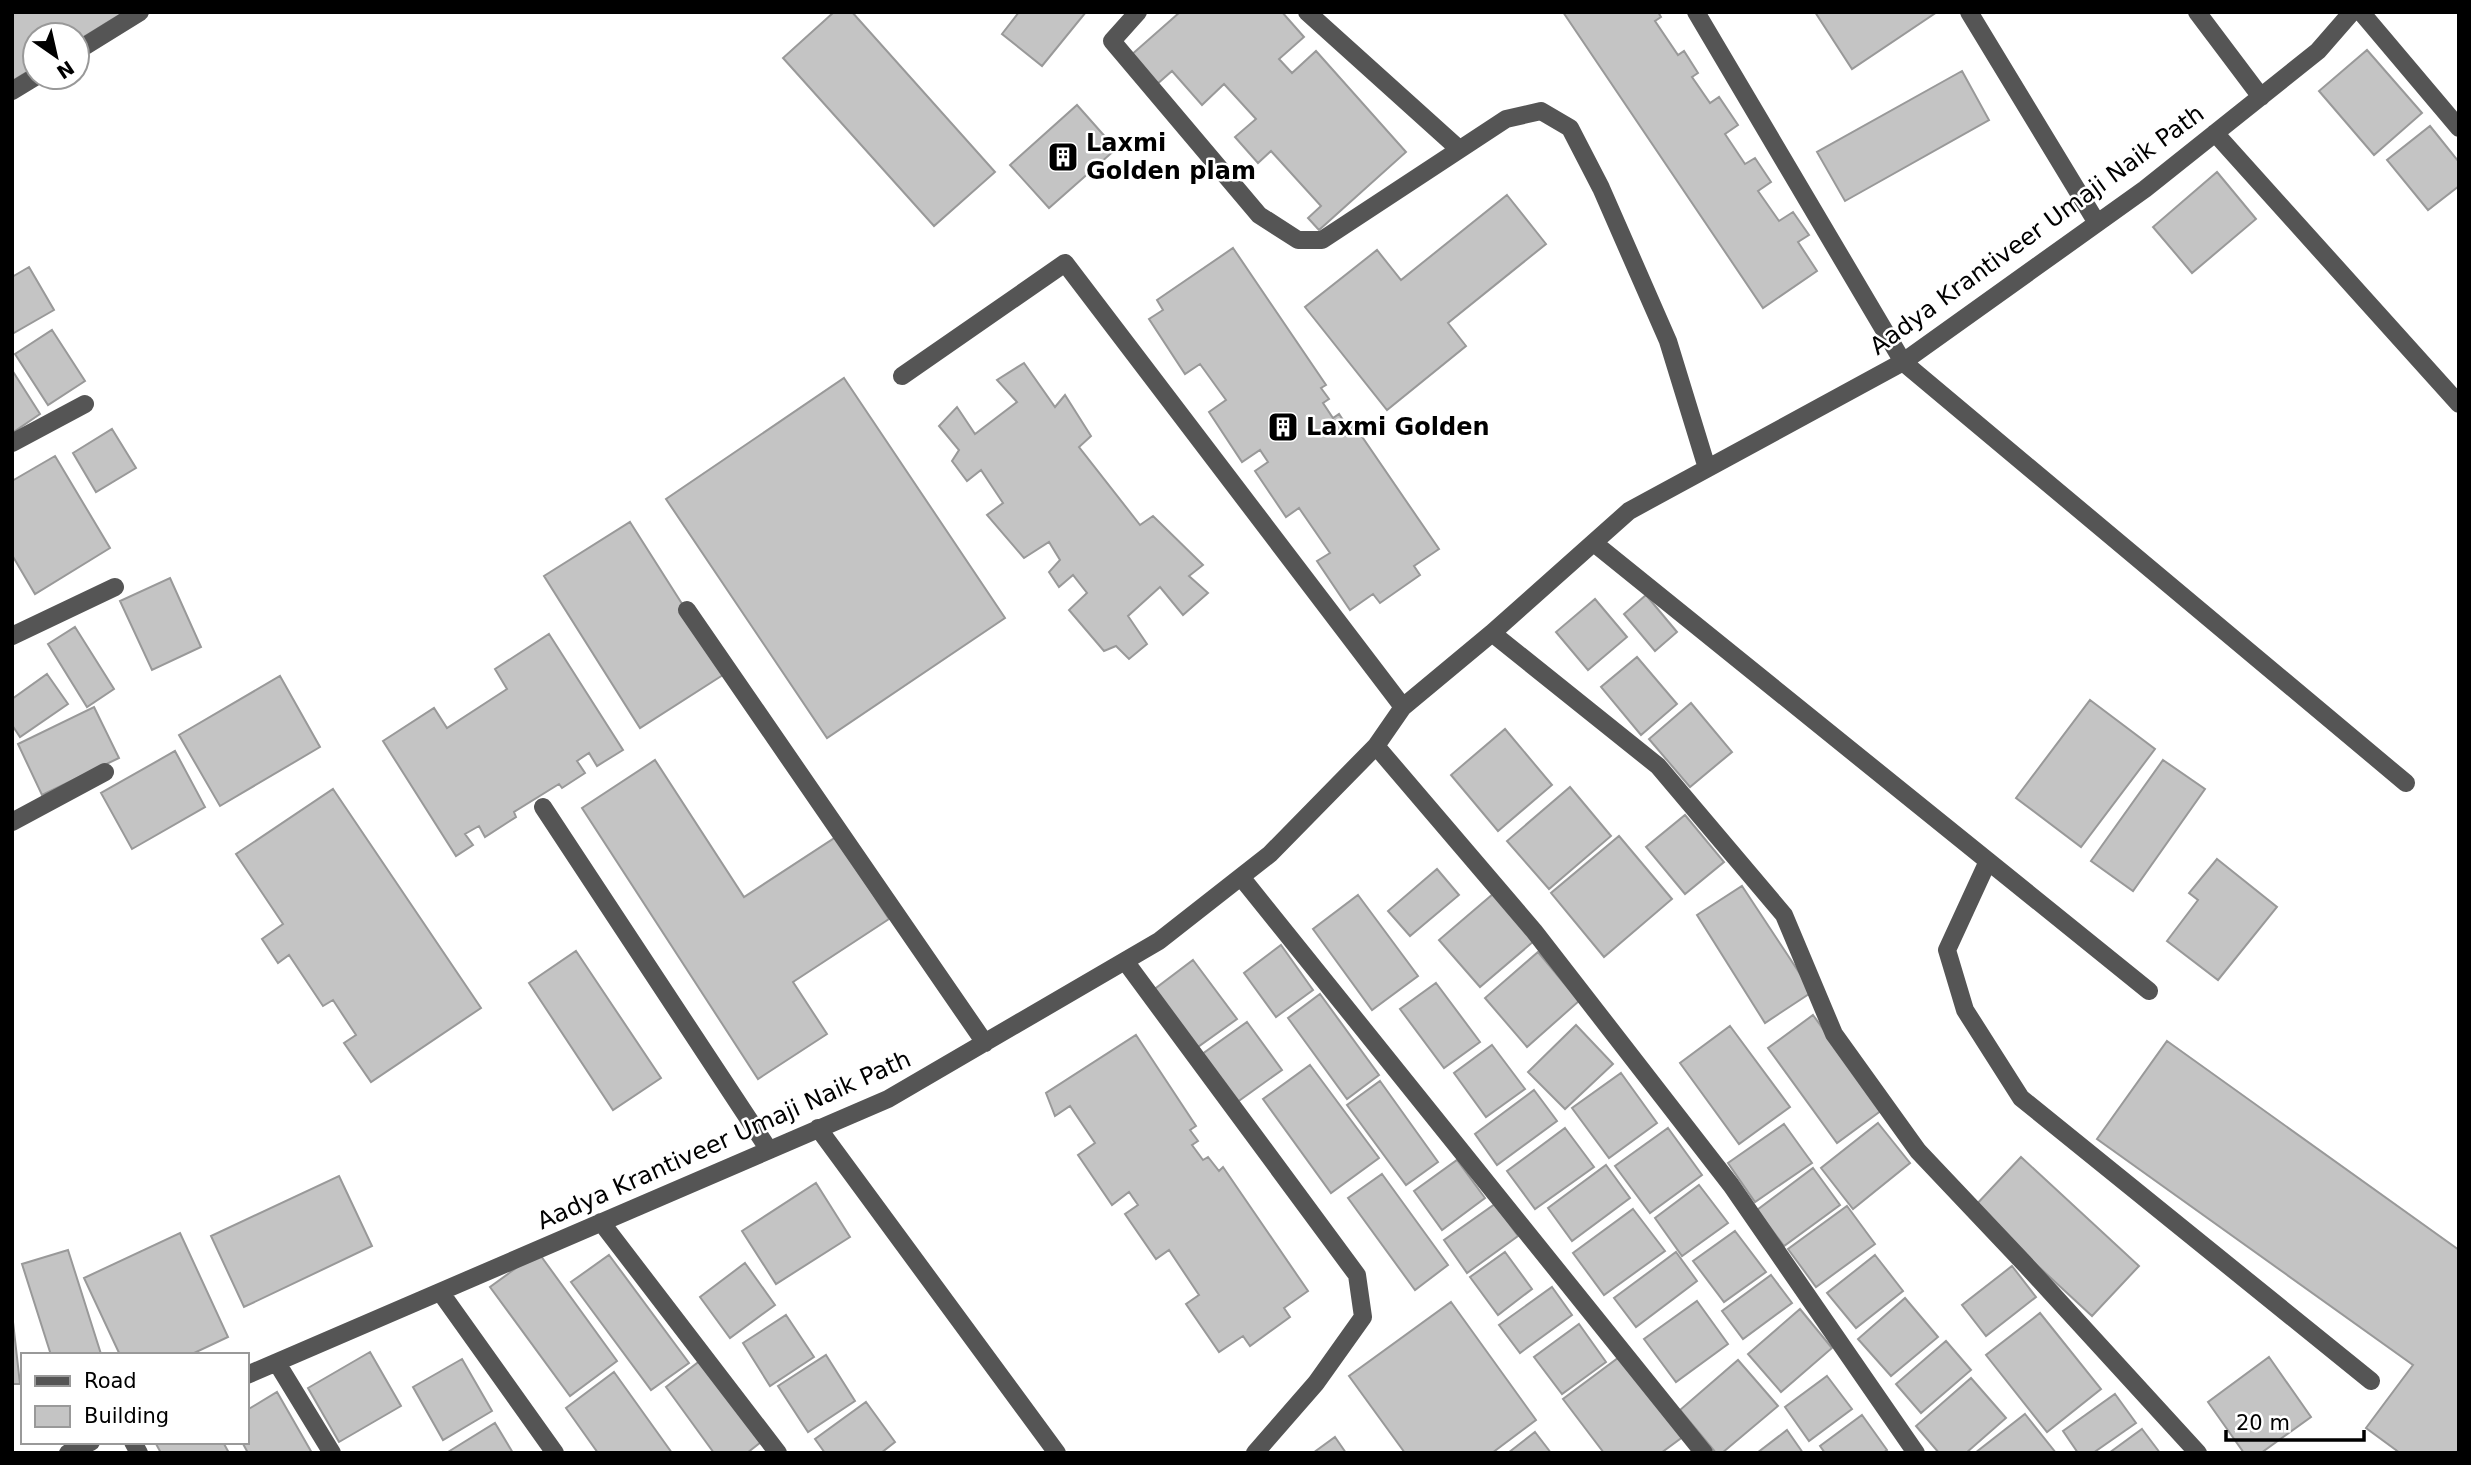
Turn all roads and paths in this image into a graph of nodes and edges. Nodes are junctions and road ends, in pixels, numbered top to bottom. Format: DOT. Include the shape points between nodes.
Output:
graph roads {
  1 [pos="140,12"];
  2 [pos="1138,12"];
  3 [pos="1307,12"];
  4 [pos="1696,12"];
  5 [pos="1969,12"];
  6 [pos="2197,12"];
  7 [pos="2352,12"];
  8 [pos="2361,12"];
  9 [pos="91,42"];
  10 [pos="2261,97"];
  11 [pos="2459,128"];
  12 [pos="2215,133"];
  13 [pos="1459,149"];
  14 [pos="2097,223"];
  15 [pos="1903,362"];
  16 [pos="902,376"];
  17 [pos="85,404"];
  18 [pos="2459,404"];
  19 [pos="12,443"];
  20 [pos="1707,468"];
  21 [pos="1594,543"];
  22 [pos="115,587"];
  23 [pos="687,610"];
  24 [pos="1492,634"];
  25 [pos="12,636"];
  26 [pos="1403,707"];
  27 [pos="1376,746"];
  28 [pos="105,772"];
  29 [pos="2406,783"];
  30 [pos="543,807"];
  31 [pos="12,822"];
  32 [pos="1988,860"];
  33 [pos="1241,877"];
  34 [pos="1125,961"];
  35 [pos="2149,991"];
  36 [pos="985,1042"];
  37 [pos="818,1128"];
  38 [pos="769,1150"];
  39 [pos="601,1222"];
  40 [pos="441,1293"];
  41 [pos="277,1363"];
  42 [pos="248,1376"];
  43 [pos="2371,1381"];
  44 [pos="87,1444"];
  45 [pos="68,1453"];
  46 [pos="332,1453"];
  47 [pos="555,1453"];
  48 [pos="778,1453"];
  49 [pos="1057,1453"];
  50 [pos="1255,1453"];
  51 [pos="1704,1453"];
  52 [pos="1916,1453"];
  53 [pos="2198,1453"];
  1 -- 9 [label="street"];
  2 -- 13 [label="street" via="1112,41 1259,215 1298,240 1322,240"];
  3 -- 13 [label="street"];
  4 -- 15 [label="street"];
  5 -- 14 [label="street"];
  6 -- 10 [label="street"];
  7 -- 10 [label="street, Aadya Krantiveer Umaji Naik Path" via="2318,51"];
  8 -- 11 [label="street"];
  10 -- 12 [label="street, Aadya Krantiveer Umaji Naik Path"];
  12 -- 14 [label="street, Aadya Krantiveer Umaji Naik Path"];
  12 -- 18 [label="street"];
  13 -- 20 [label="street" via="1506,119 1541,111 1570,128 1668,341"];
  14 -- 15 [label="street, Aadya Krantiveer Umaji Naik Path"];
  15 -- 20 [label="street, Aadya Krantiveer Umaji Naik Path"];
  15 -- 29 [label="street"];
  16 -- 26 [label="street" via="1065,263"];
  17 -- 19 [label="street"];
  20 -- 21 [label="street, Aadya Krantiveer Umaji Naik Path" via="1629,511"];
  21 -- 24 [label="street, Aadya Krantiveer Umaji Naik Path"];
  21 -- 32 [label="street"];
  22 -- 25 [label="street"];
  23 -- 36 [label="street"];
  24 -- 26 [label="street, Aadya Krantiveer Umaji Naik Path"];
  24 -- 53 [label="street" via="1658,766 1784,915 1834,1034 1918,1151"];
  26 -- 27 [label="street, Aadya Krantiveer Umaji Naik Path"];
  27 -- 33 [label="street, Aadya Krantiveer Umaji Naik Path" via="1270,855"];
  27 -- 52 [label="street" via="1534,931 1731,1185"];
  28 -- 31 [label="street"];
  30 -- 38 [label="street"];
  32 -- 35 [label="street"];
  32 -- 43 [label="street" via="1947,950 1965,1010 2021,1098"];
  33 -- 34 [label="street, Aadya Krantiveer Umaji Naik Path" via="1159,941"];
  33 -- 51 [label="street"];
  34 -- 36 [label="street, Aadya Krantiveer Umaji Naik Path"];
  34 -- 50 [label="street" via="1357,1275 1363,1317 1316,1383"];
  36 -- 37 [label="street, Aadya Krantiveer Umaji Naik Path" via="888,1099"];
  37 -- 38 [label="street, Aadya Krantiveer Umaji Naik Path"];
  37 -- 49 [label="street"];
  38 -- 39 [label="street, Aadya Krantiveer Umaji Naik Path"];
  39 -- 40 [label="street, Aadya Krantiveer Umaji Naik Path"];
  39 -- 48 [label="street"];
  40 -- 41 [label="street, Aadya Krantiveer Umaji Naik Path"];
  40 -- 47 [label="street"];
  41 -- 42 [label="street, Aadya Krantiveer Umaji Naik Path"];
  41 -- 46 [label="street"];
  44 -- 45 [label="street"];
}
